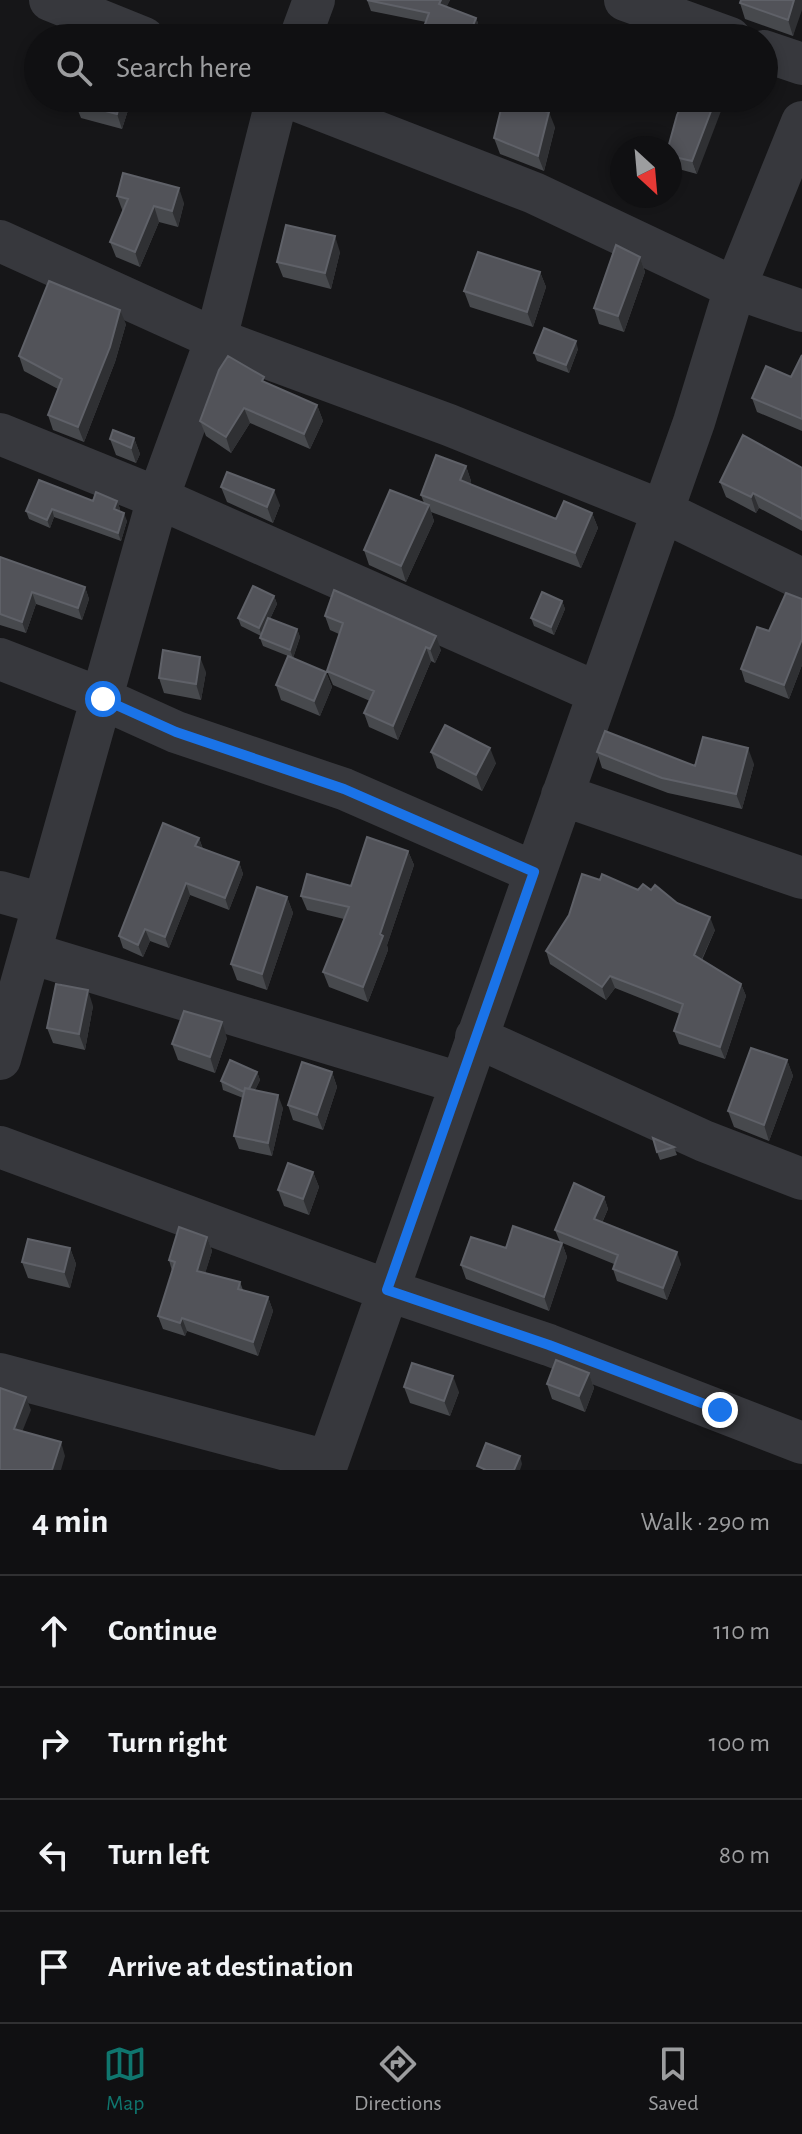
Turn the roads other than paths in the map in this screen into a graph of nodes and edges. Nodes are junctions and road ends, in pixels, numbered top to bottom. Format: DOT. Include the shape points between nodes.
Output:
graph roads {
  1 [pos="50,0"];
  2 [pos="314,0"];
  3 [pos="625,0"];
  4 [pos="109,24"];
  5 [pos="305,24"];
  6 [pos="691,24"];
  7 [pos="778,56"];
  8 [pos="802,64"];
  9 [pos="273,112"];
  10 [pos="326,112"];
  11 [pos="802,122"];
  12 [pos="0,241"];
  13 [pos="735,288"];
  14 [pos="802,311"];
  15 [pos="216,339"];
  16 [pos="0,434"];
  17 [pos="158,498"];
  18 [pos="660,510"];
  19 [pos="802,579"];
  20 [pos="0,659"];
  21 [pos="598,693"];
  22 [pos="103,699"];
  23 [pos="562,795"];
  24 [pos="534,872"];
  25 [pos="802,878"];
  26 [pos="0,892"];
  27 [pos="43,904"];
  28 [pos="30,953"];
  29 [pos="476,1037"];
  30 [pos="0,1059"];
  31 [pos="460,1083"];
  32 [pos="0,1147"];
  33 [pos="802,1179"];
  34 [pos="387,1290"];
  35 [pos="0,1374"];
  36 [pos="802,1443"];
  37 [pos="326,1465"];
  1 -- 4 [label="street"];
  2 -- 5 [label="street"];
  3 -- 6 [label="street"];
  7 -- 8 [label="street"];
  9 -- 15 [label="street"];
  10 -- 13 [label="street" via="534,193"];
  11 -- 13 [label="street"];
  12 -- 15 [label="street"];
  13 -- 14 [label="street"];
  13 -- 18 [label="street" via="694,422"];
  15 -- 17 [label="street"];
  15 -- 18 [label="street"];
  16 -- 17 [label="street"];
  17 -- 21 [label="street"];
  17 -- 22 [label="street"];
  18 -- 19 [label="street"];
  18 -- 21 [label="street"];
  20 -- 22 [label="street"];
  21 -- 23 [label="street"];
  22 -- 24 [label="street" via="176,732 344,789"];
  22 -- 27 [label="street"];
  23 -- 24 [label="street"];
  23 -- 25 [label="street"];
  24 -- 29 [label="street"];
  26 -- 27 [label="street"];
  27 -- 28 [label="street"];
  28 -- 30 [label="street"];
  28 -- 31 [label="street"];
  29 -- 31 [label="street"];
  29 -- 33 [label="street" via="704,1141"];
  31 -- 34 [label="street"];
  32 -- 34 [label="street"];
  34 -- 36 [label="street" via="549,1345"];
  34 -- 37 [label="street"];
  35 -- 37 [label="street"];
}
